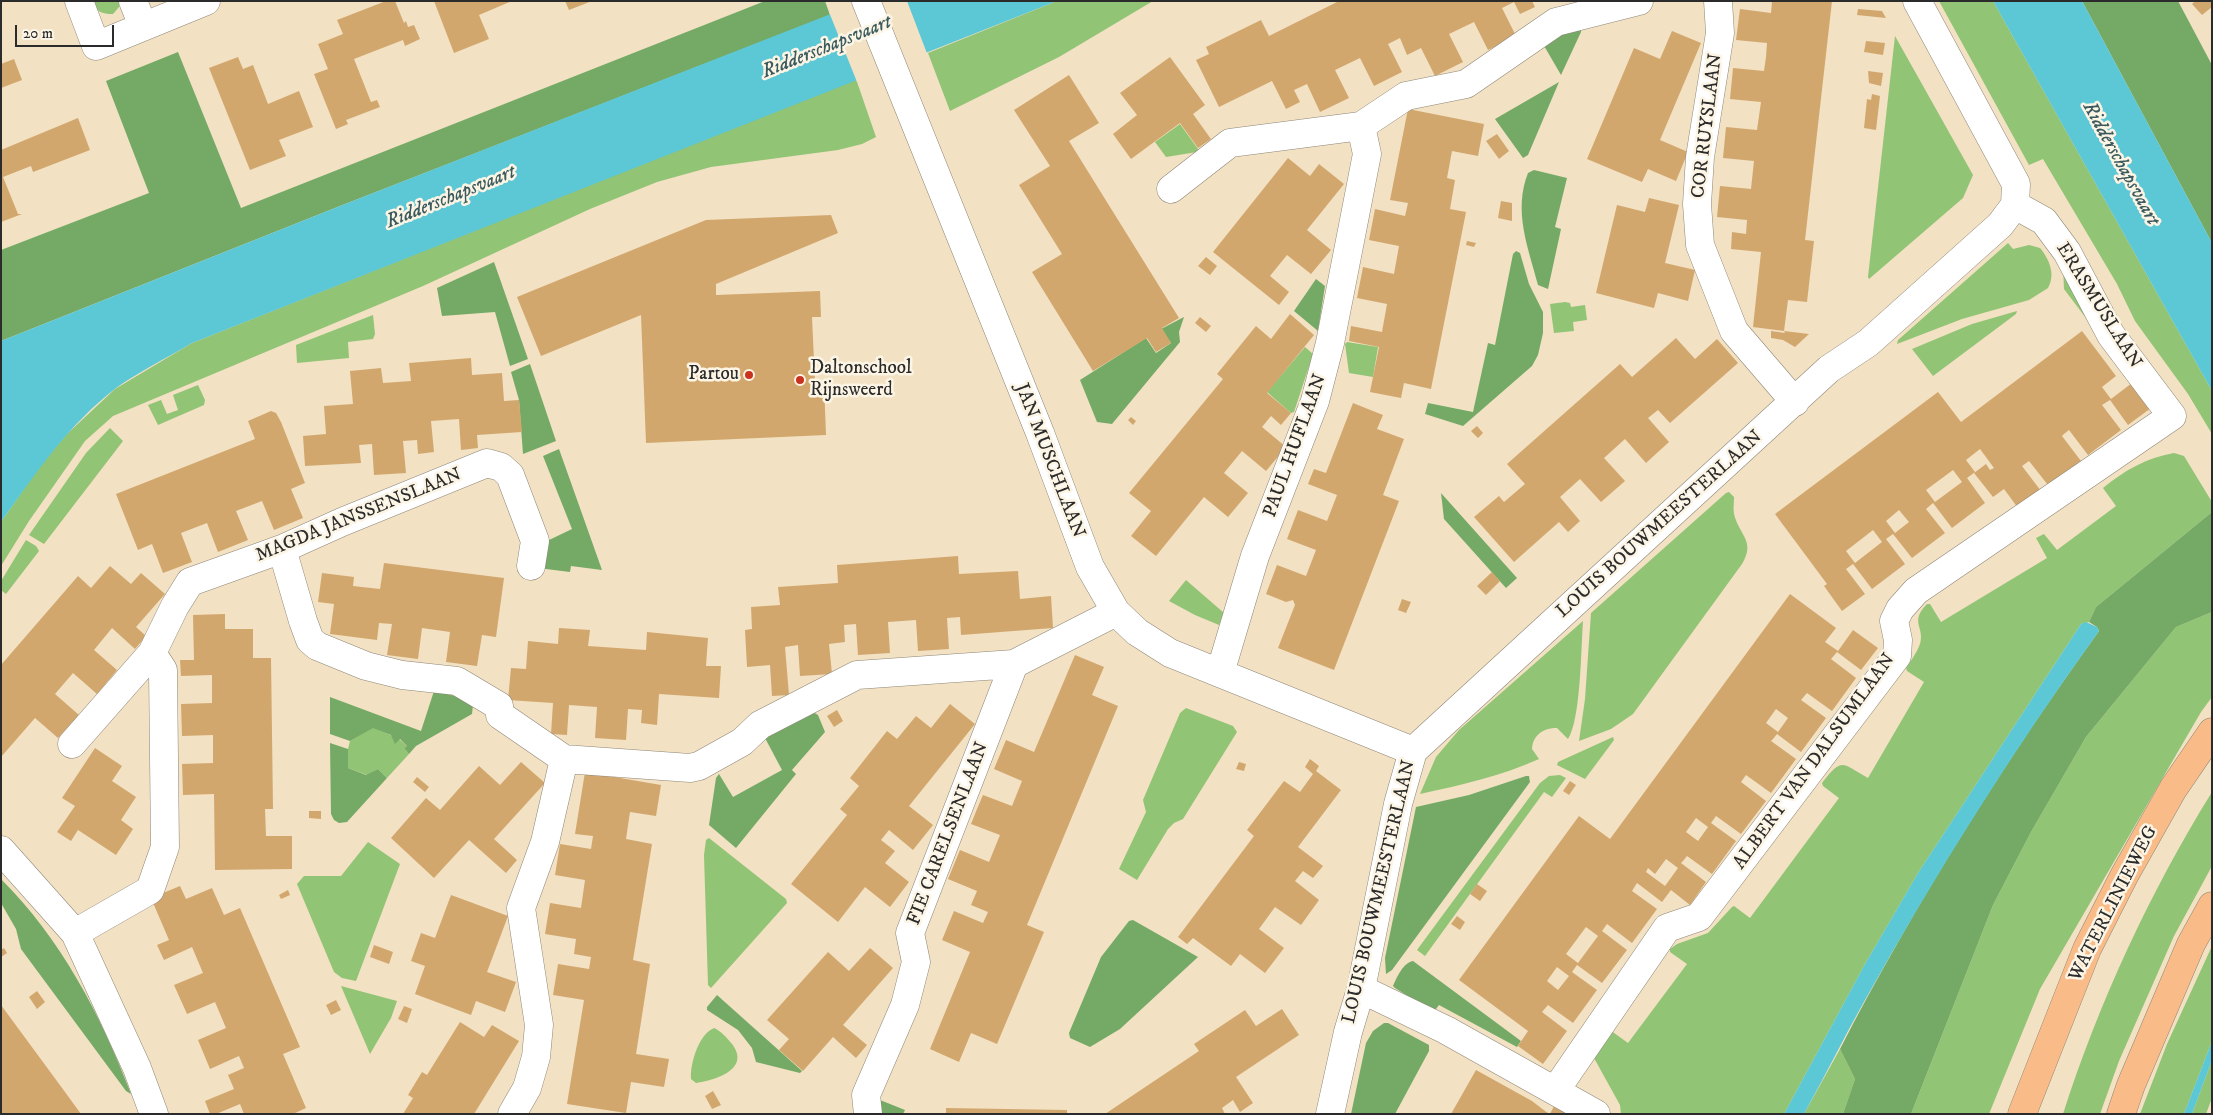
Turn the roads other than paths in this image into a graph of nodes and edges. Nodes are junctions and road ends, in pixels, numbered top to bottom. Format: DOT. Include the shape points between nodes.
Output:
graph roads {
  1 [pos="80,1"];
  2 [pos="133,1"];
  3 [pos="206,1"];
  4 [pos="866,1"];
  5 [pos="1639,1"];
  6 [pos="1718,1"];
  7 [pos="1917,1"];
  8 [pos="144,26"];
  9 [pos="1361,126"];
  10 [pos="1171,189"];
  11 [pos="2015,205"];
  12 [pos="1795,402"];
  13 [pos="2172,416"];
  14 [pos="282,549"];
  15 [pos="531,566"];
  16 [pos="1116,612"];
  17 [pos="152,652"];
  18 [pos="1014,664"];
  19 [pos="1220,673"];
  20 [pos="2212,732"];
  21 [pos="72,744"];
  22 [pos="1413,751"];
  23 [pos="564,759"];
  24 [pos="1,850"];
  25 [pos="2212,906"];
  26 [pos="75,933"];
  27 [pos="1361,988"];
  28 [pos="1555,1091"];
  29 [pos="154,1114"];
  30 [pos="512,1114"];
  31 [pos="868,1114"];
  32 [pos="1330,1114"];
  33 [pos="1596,1114"];
  34 [pos="2022,1114"];
  35 [pos="2121,1114"];
  1 -- 8 [label="street" via="96,46"];
  2 -- 8 [label="street"];
  3 -- 8 [label="street"];
  4 -- 16 [label="street, JAN MUSCHLAAN" via="1090,567"];
  5 -- 9 [label="street" via="1556,22 1466,84 1406,96"];
  6 -- 12 [label="street, COR RUYSLAAN" via="1720,33 1700,158 1697,204 1700,244 1734,331"];
  7 -- 11 [label="street" via="2016,184"];
  9 -- 10 [label="street" via="1230,143"];
  9 -- 19 [label="street, PAUL HUFLAAN" via="1367,154 1330,343 1315,401 1255,556"];
  11 -- 12 [label="street, LOUIS BOUWMEESTERLAAN" via="2000,225 1868,343 1829,369"];
  11 -- 13 [label="street, ERASMUSLAAN" via="2044,221 2067,252 2111,335"];
  12 -- 22 [label="street, LOUIS BOUWMEESTERLAAN"];
  13 -- 28 [label="street, ALBERT VAN DALSUMLAAN" via="1916,591 1905,603 1894,621 1897,656 1699,917 1667,928"];
  14 -- 15 [label="street, MAGDA JANSSENSLAAN" via="488,464 501,466 510,475 535,542"];
  14 -- 17 [label="street, MAGDA JANSSENSLAAN" via="190,582"];
  14 -- 23 [label="street" via="303,621 310,640 317,646 366,666 402,675 457,681 499,706 500,715"];
  16 -- 18 [label="street"];
  16 -- 19 [label="street, JAN MUSCHLAAN" via="1137,632 1170,653"];
  17 -- 21 [label="street, MAGDA JANSSENSLAAN"];
  17 -- 26 [label="street" via="163,670 165,847 150,890"];
  18 -- 23 [label="street" via="857,675 760,725 742,742 690,768"];
  18 -- 31 [label="street, FIE CARELSENLAAN" via="910,933 916,962 905,1005 866,1095"];
  19 -- 22 [label="street, JAN MUSCHLAAN"];
  20 -- 34 [label="main road, WATERLINIEWEG" via="2158,815 2087,949"];
  22 -- 27 [label="street, LOUIS BOUWMEESTERLAAN" via="1398,804"];
  23 -- 30 [label="street" via="545,842 521,908 539,1025 536,1056 527,1088"];
  24 -- 26 [label="street"];
  25 -- 35 [label="main road" via="2191,944"];
  26 -- 29 [label="street" via="137,1068"];
  27 -- 28 [label="street" via="1446,1030"];
  27 -- 32 [label="street, LOUIS BOUWMEESTERLAAN"];
  28 -- 33 [label="street"];
}
